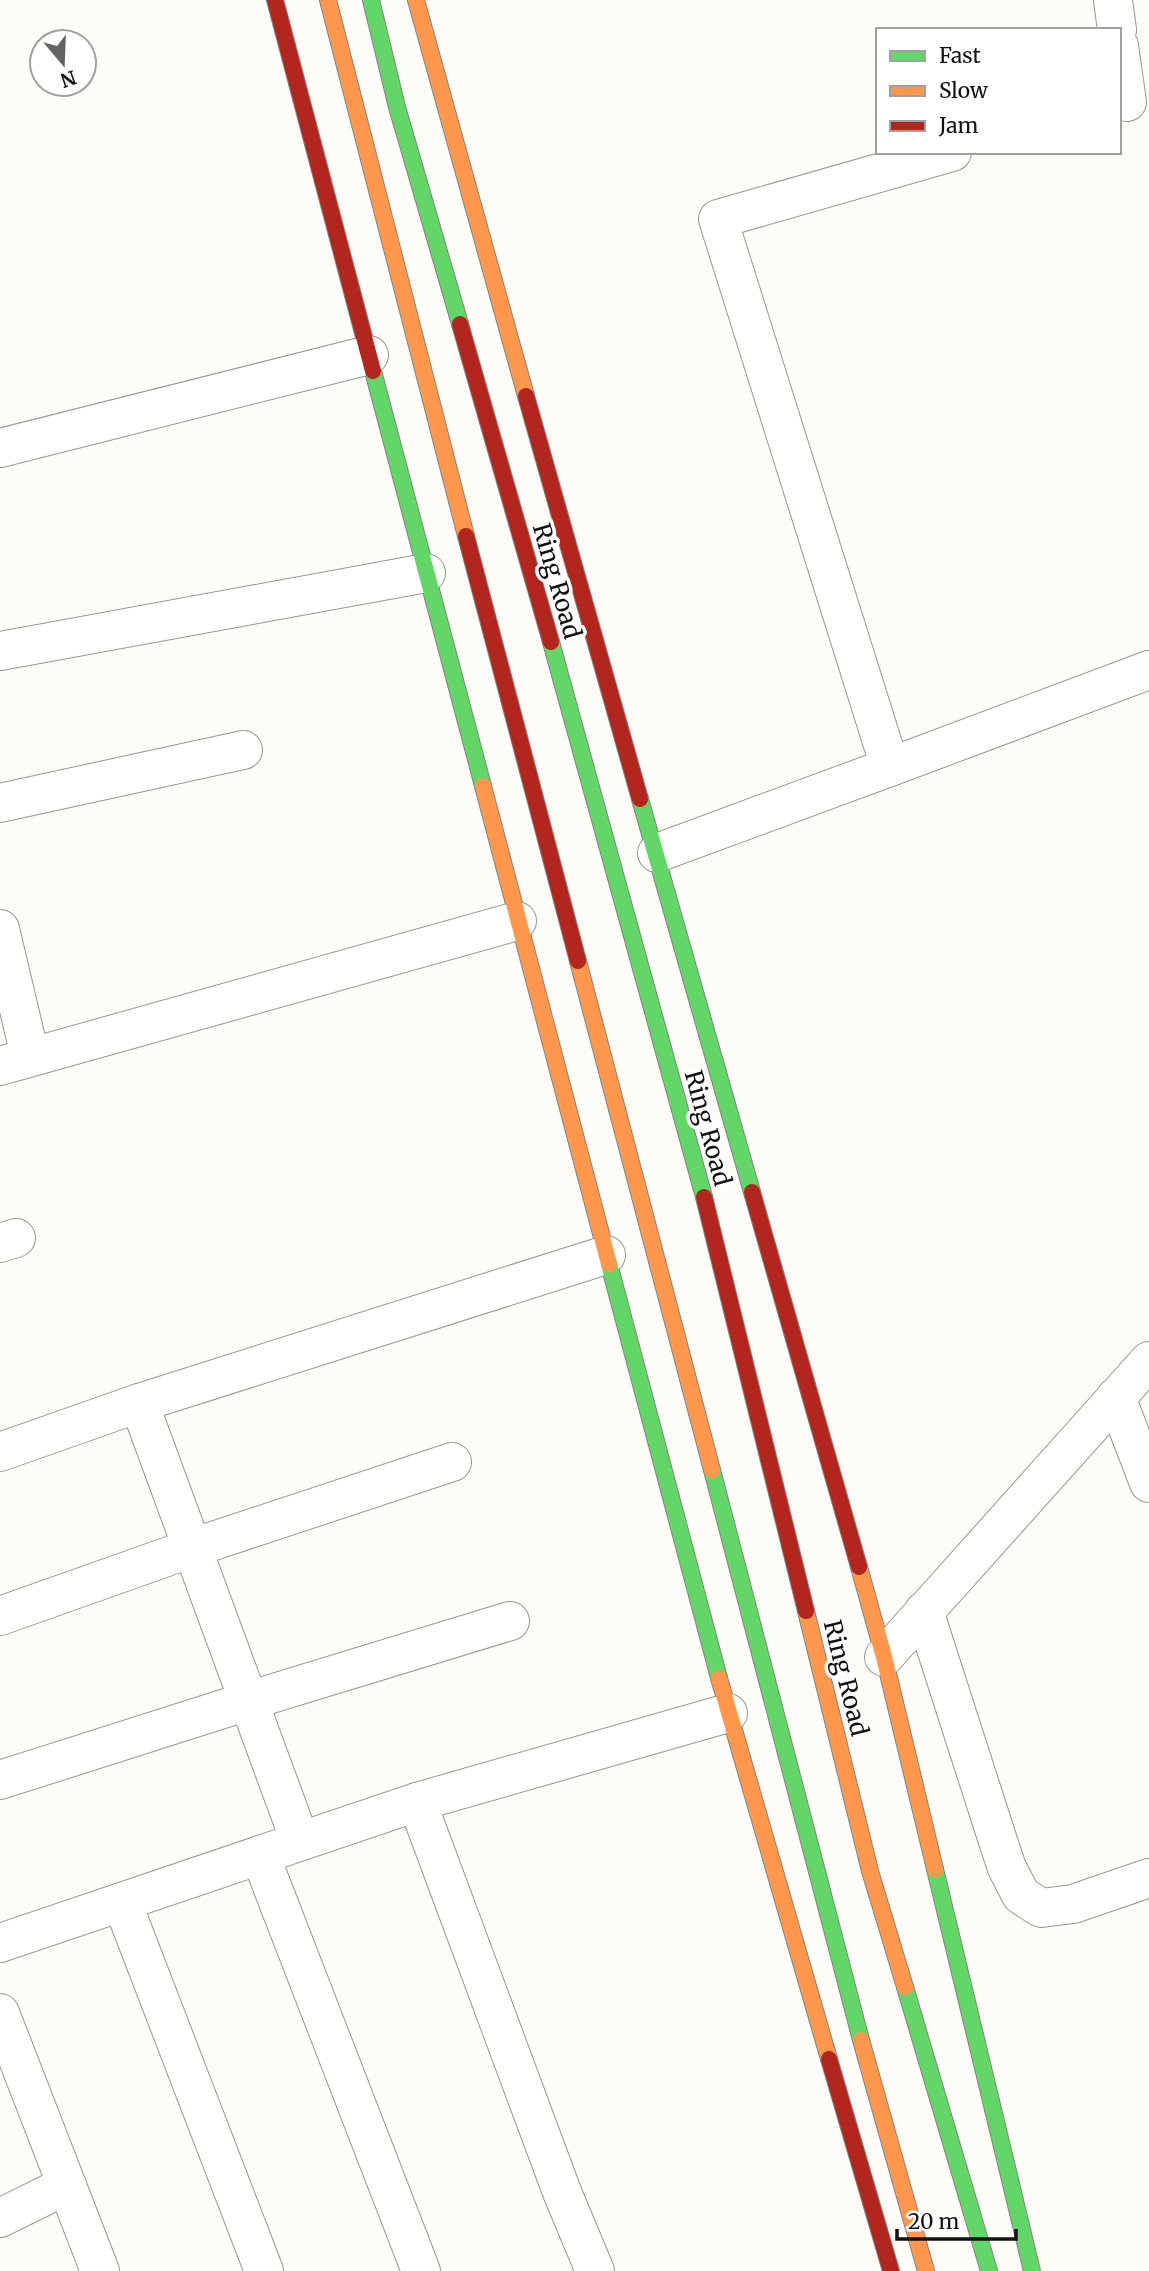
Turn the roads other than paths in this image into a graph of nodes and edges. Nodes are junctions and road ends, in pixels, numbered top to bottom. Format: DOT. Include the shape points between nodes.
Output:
graph roads {
  1 [pos="275,0"];
  2 [pos="328,0"];
  3 [pos="371,0"];
  4 [pos="416,0"];
  5 [pos="1113,0"];
  6 [pos="1117,28"];
  7 [pos="1121,54"];
  8 [pos="1132,101"];
  9 [pos="945,154"];
  10 [pos="369,355"];
  11 [pos="0,448"];
  12 [pos="426,573"];
  13 [pos="0,651"];
  14 [pos="1149,670"];
  15 [pos="243,750"];
  16 [pos="890,767"];
  17 [pos="0,803"];
  18 [pos="657,853"];
  19 [pos="517,921"];
  20 [pos="0,929"];
  21 [pos="15,1061"];
  22 [pos="606,1255"];
  23 [pos="1149,1361"];
  24 [pos="1116,1397"];
  25 [pos="139,1403"];
  26 [pos="0,1452"];
  27 [pos="452,1462"];
  28 [pos="1149,1483"];
  29 [pos="192,1548"];
  30 [pos="925,1611"];
  31 [pos="0,1615"];
  32 [pos="510,1621"];
  33 [pos="884,1657"];
  34 [pos="248,1701"];
  35 [pos="728,1713"];
  36 [pos="0,1780"];
  37 [pos="417,1802"];
  38 [pos="300,1841"];
  39 [pos="260,1855"];
  40 [pos="1149,1878"];
  41 [pos="122,1902"];
  42 [pos="0,1943"];
  43 [pos="0,2013"];
  44 [pos="67,2185"];
  45 [pos="0,2218"];
  46 [pos="100,2271"];
  47 [pos="264,2271"];
  48 [pos="421,2271"];
  49 [pos="595,2271"];
  50 [pos="891,2271"];
  51 [pos="926,2271"];
  52 [pos="989,2271"];
  53 [pos="1032,2271"];
  1 -- 10 [label="main road"];
  2 -- 51 [label="main road" via="839,1960"];
  3 -- 52 [label="main road, Ring Road" via="397,107 713,1230 870,1871"];
  4 -- 18 [label="main road, Ring Road"];
  5 -- 6 [label="street"];
  7 -- 8 [label="street"];
  9 -- 16 [label="street" via="719,219"];
  10 -- 11 [label="street"];
  10 -- 12 [label="main road"];
  12 -- 13 [label="street"];
  12 -- 19 [label="main road"];
  14 -- 16 [label="street"];
  15 -- 17 [label="street"];
  16 -- 18 [label="street"];
  18 -- 33 [label="main road, Ring Road"];
  19 -- 21 [label="street"];
  19 -- 22 [label="main road"];
  20 -- 21 [label="street"];
  22 -- 25 [label="street"];
  22 -- 35 [label="main road"];
  23 -- 24 [label="street"];
  24 -- 28 [label="street"];
  24 -- 30 [label="street"];
  25 -- 26 [label="street"];
  25 -- 29 [label="street"];
  27 -- 29 [label="street"];
  29 -- 31 [label="street"];
  29 -- 34 [label="street"];
  30 -- 33 [label="street"];
  30 -- 40 [label="street" via="1007,1868 1021,1895 1041,1908 1073,1904"];
  32 -- 34 [label="street"];
  33 -- 53 [label="main road, Ring Road"];
  34 -- 36 [label="street"];
  34 -- 38 [label="street"];
  35 -- 37 [label="street"];
  35 -- 50 [label="main road"];
  37 -- 38 [label="street"];
  37 -- 49 [label="street"];
  38 -- 39 [label="street"];
  39 -- 41 [label="street"];
  39 -- 48 [label="street"];
  41 -- 42 [label="street"];
  41 -- 47 [label="street"];
  43 -- 44 [label="street"];
  44 -- 45 [label="street"];
  44 -- 46 [label="street"];
}
